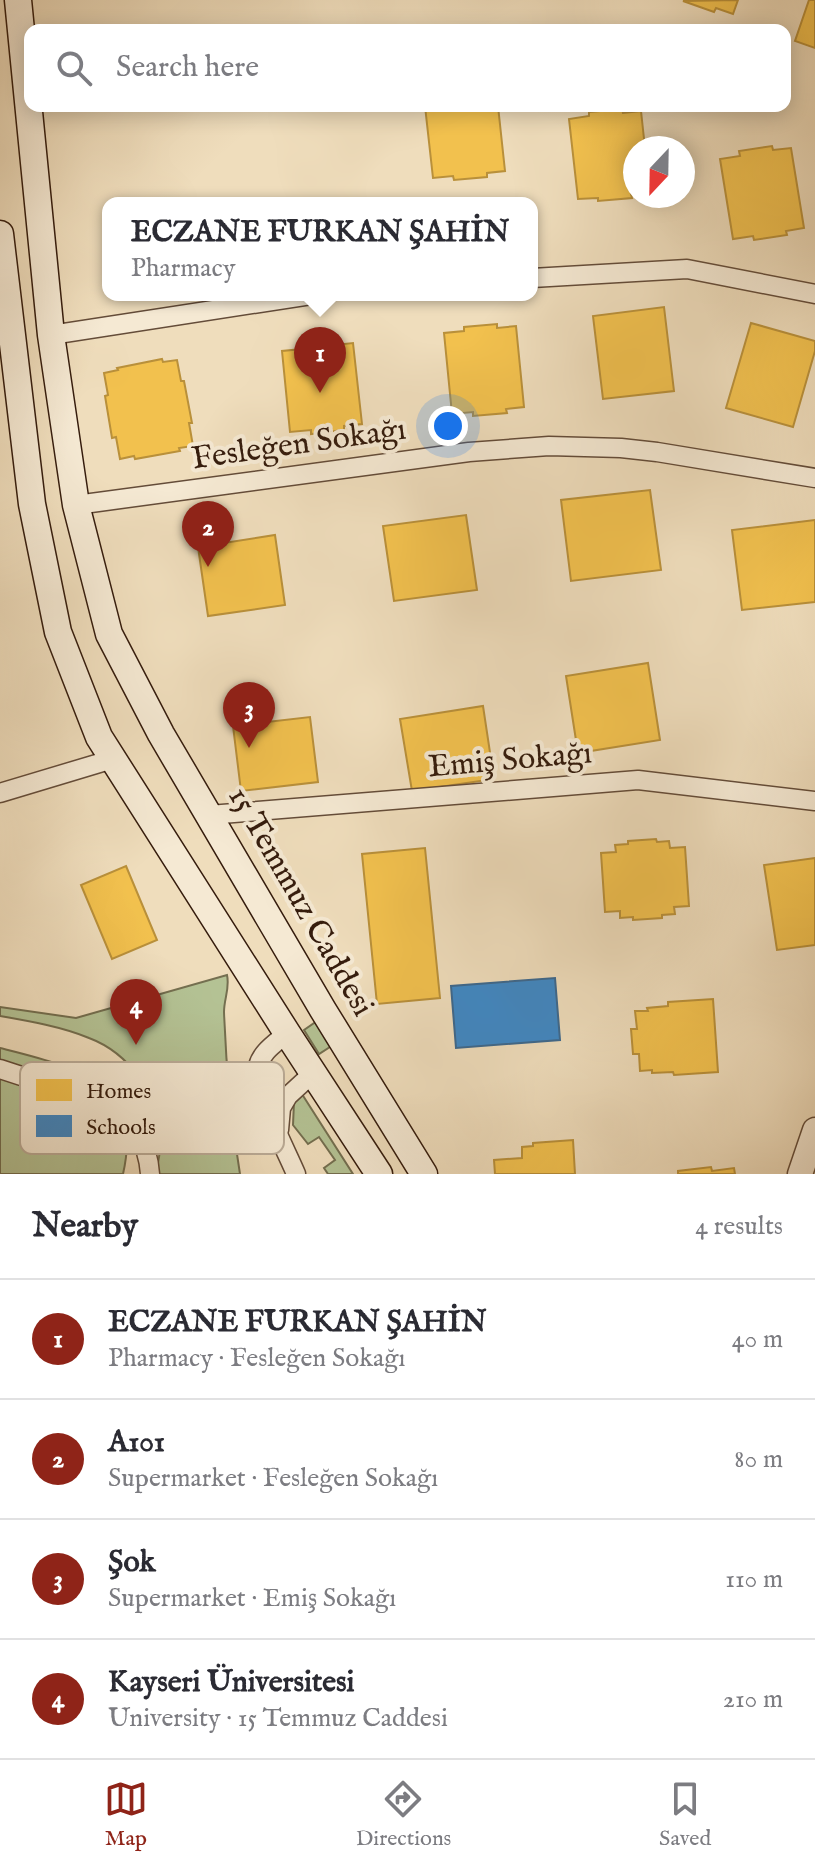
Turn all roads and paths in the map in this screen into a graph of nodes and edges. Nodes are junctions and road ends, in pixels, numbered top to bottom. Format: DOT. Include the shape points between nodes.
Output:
graph roads {
  1 [pos="18,0"];
  2 [pos="24,61"];
  3 [pos="29,112"];
  4 [pos="0,234"];
  5 [pos="538,278"];
  6 [pos="815,294"];
  7 [pos="272,301"];
  8 [pos="51,335"];
  9 [pos="815,478"];
  10 [pos="76,505"];
  11 [pos="113,759"];
  12 [pos="0,793"];
  13 [pos="815,801"];
  14 [pos="209,815"];
  15 [pos="323,1010"];
  16 [pos="287,1033"];
  17 [pos="348,1051"];
  18 [pos="259,1062"];
  19 [pos="0,1069"];
  20 [pos="313,1073"];
  21 [pos="20,1076"];
  22 [pos="284,1104"];
  23 [pos="815,1130"];
  24 [pos="284,1146"];
  25 [pos="147,1154"];
  26 [pos="150,1174"];
  27 [pos="296,1174"];
  28 [pos="379,1174"];
  29 [pos="424,1174"];
  30 [pos="800,1174"];
  1 -- 2 [label="main road, 15 Temmuz Caddesi"];
  3 -- 8 [label="main road, 15 Temmuz Caddesi"];
  4 -- 11 [label="main road" via="32,504 58,632 99,737"];
  5 -- 6 [label="street" via="687,269"];
  7 -- 8 [label="street"];
  8 -- 10 [label="main road, 15 Temmuz Caddesi"];
  9 -- 10 [label="street, Fesleğen Sokağı" via="657,452 549,446"];
  10 -- 14 [label="main road, 15 Temmuz Caddesi" via="109,634"];
  11 -- 12 [label="street"];
  11 -- 16 [label="main road"];
  13 -- 14 [label="street, Emiş Sokağı" via="638,780"];
  14 -- 15 [label="main road, 15 Temmuz Caddesi"];
  15 -- 16 [label="main road"];
  15 -- 17 [label="main road, 15 Temmuz Caddesi"];
  16 -- 18 [label="street"];
  16 -- 20 [label="main road"];
  17 -- 20 [label="main road"];
  17 -- 29 [label="main road, 15 Temmuz Caddesi"];
  19 -- 21 [label="street"];
  20 -- 22 [label="street"];
  20 -- 28 [label="main road"];
  23 -- 30 [label="street"];
  24 -- 27 [label="street"];
  25 -- 26 [label="street"];
}
